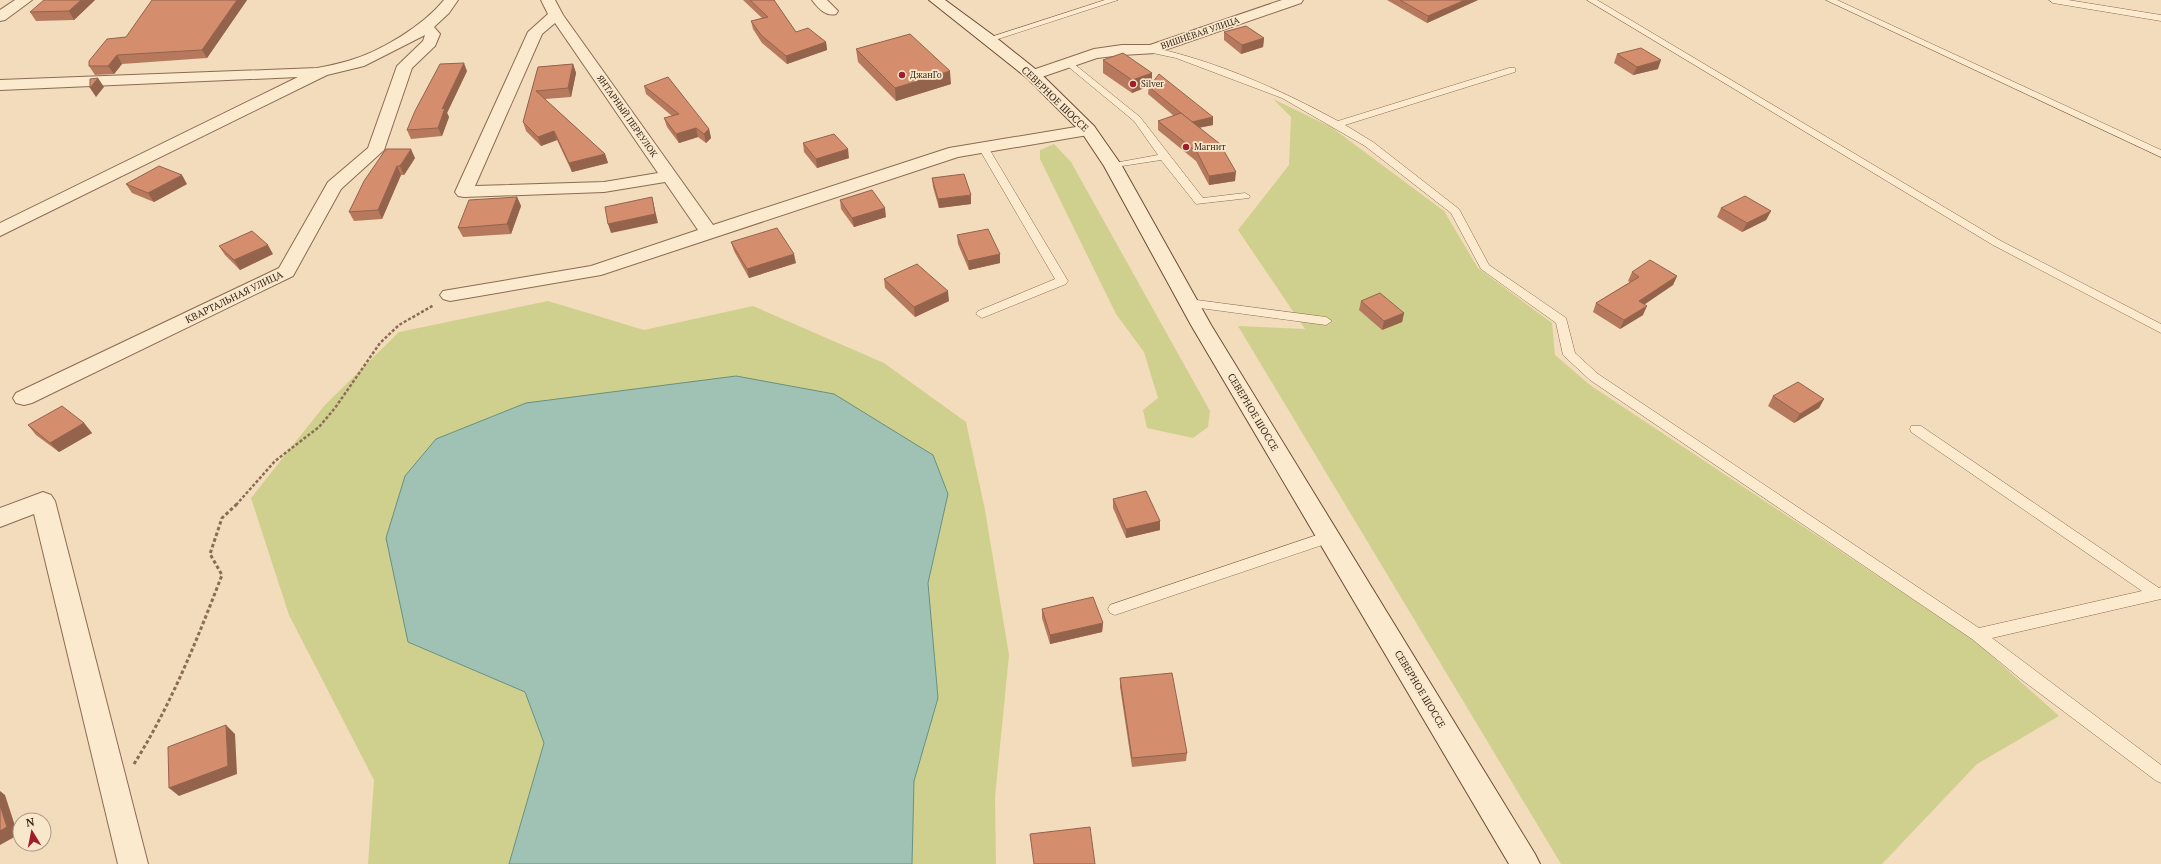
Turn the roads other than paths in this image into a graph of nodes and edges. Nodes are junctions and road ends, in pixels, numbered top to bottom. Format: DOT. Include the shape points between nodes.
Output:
graph roads {
  1 [pos="24,0"];
  2 [pos="451,0"];
  3 [pos="548,0"];
  4 [pos="819,0"];
  5 [pos="936,0"];
  6 [pos="1114,0"];
  7 [pos="1296,0"];
  8 [pos="1591,0"];
  9 [pos="1830,0"];
  10 [pos="2053,0"];
  11 [pos="831,11"];
  12 [pos="556,15"];
  13 [pos="0,17"];
  14 [pos="2161,18"];
  15 [pos="426,27"];
  16 [pos="989,39"];
  17 [pos="1151,50"];
  18 [pos="1068,62"];
  19 [pos="1512,70"];
  20 [pos="321,72"];
  21 [pos="1033,75"];
  22 [pos="0,85"];
  23 [pos="1337,124"];
  24 [pos="1088,130"];
  25 [pos="983,147"];
  26 [pos="2161,154"];
  27 [pos="1164,157"];
  28 [pos="1113,166"];
  29 [pos="670,176"];
  30 [pos="1245,196"];
  31 [pos="0,230"];
  32 [pos="709,232"];
  33 [pos="450,295"];
  34 [pos="1189,303"];
  35 [pos="982,314"];
  36 [pos="1326,321"];
  37 [pos="2161,329"];
  38 [pos="24,398"];
  39 [pos="1916,429"];
  40 [pos="0,518"];
  41 [pos="1329,538"];
  42 [pos="2159,594"];
  43 [pos="1115,609"];
  44 [pos="1977,635"];
  45 [pos="2161,775"];
  46 [pos="132,864"];
  47 [pos="1525,864"];
  1 -- 13 [label="street"];
  2 -- 15 [label="street"];
  3 -- 12 [label="street, ЯНТАРНЫЙ ПЕРЕУЛОК"];
  4 -- 11 [label="street"];
  5 -- 16 [label="street, СЕВЕРНОЕ ШОССЕ"];
  6 -- 16 [label="lane"];
  7 -- 17 [label="street, ВИШНЁВАЯ УЛИЦА"];
  8 -- 37 [label="lane" via="1997,243"];
  9 -- 26 [label="lane"];
  10 -- 14 [label="lane"];
  12 -- 29 [label="street, ЯНТАРНЫЙ ПЕРЕУЛОК"];
  12 -- 29 [label="street" via="536,32 464,192 604,187"];
  15 -- 20 [label="street" via="362,62"];
  15 -- 38 [label="street, КВАРТАЛЬНАЯ УЛИЦА" via="433,34 430,43 405,66 376,150 334,186 286,272"];
  16 -- 21 [label="street, СЕВЕРНОЕ ШОССЕ"];
  17 -- 18 [label="street, ВИШНЁВАЯ УЛИЦА" via="1101,53"];
  17 -- 23 [label="lane" via="1179,56 1285,96"];
  18 -- 21 [label="street, ВИШНЁВАЯ УЛИЦА"];
  18 -- 27 [label="lane" via="1137,119"];
  19 -- 23 [label="lane"];
  20 -- 22 [label="street"];
  20 -- 31 [label="street"];
  21 -- 24 [label="street, СЕВЕРНОЕ ШОССЕ"];
  23 -- 44 [label="lane" via="1369,144 1456,211 1485,267 1562,321 1569,355 1594,377"];
  24 -- 25 [label="street"];
  24 -- 28 [label="street, СЕВЕРНОЕ ШОССЕ"];
  25 -- 32 [label="street" via="955,152"];
  25 -- 35 [label="lane" via="1062,281"];
  27 -- 28 [label="lane"];
  27 -- 30 [label="lane" via="1200,202"];
  28 -- 34 [label="street, СЕВЕРНОЕ ШОССЕ"];
  29 -- 32 [label="street, ЯНТАРНЫЙ ПЕРЕУЛОК"];
  32 -- 33 [label="street" via="594,271"];
  34 -- 36 [label="lane"];
  34 -- 41 [label="street, СЕВЕРНОЕ ШОССЕ"];
  39 -- 42 [label="lane"];
  40 -- 46 [label="street" via="43,501"];
  41 -- 43 [label="lane"];
  41 -- 47 [label="street, СЕВЕРНОЕ ШОССЕ"];
  42 -- 44 [label="lane"];
  44 -- 45 [label="lane" via="2027,676"];
}
